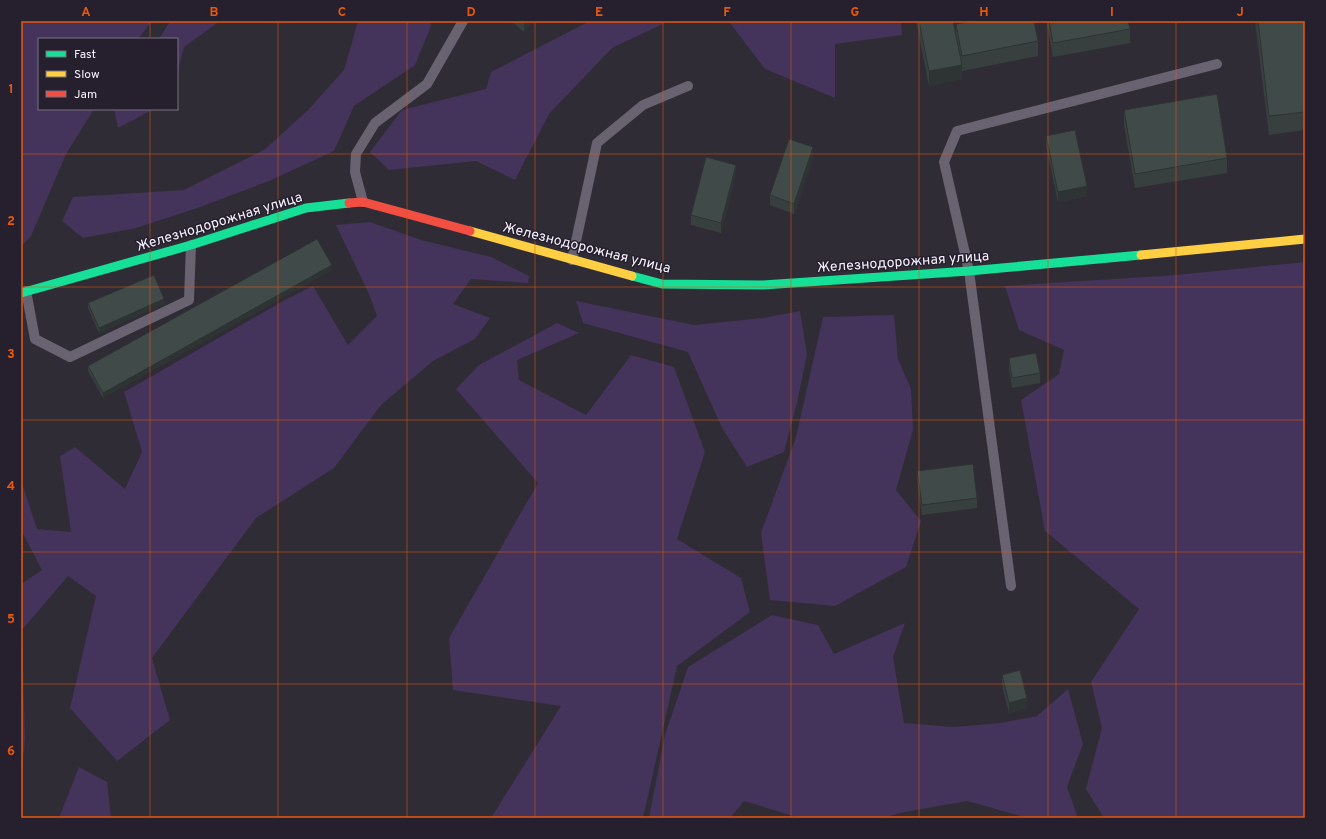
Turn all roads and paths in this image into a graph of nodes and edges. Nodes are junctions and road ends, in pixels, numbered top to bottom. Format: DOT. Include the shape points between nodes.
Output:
graph roads {
  1 [pos="463,21"];
  2 [pos="1218,64"];
  3 [pos="688,86"];
  4 [pos="363,202"];
  5 [pos="1305,239"];
  6 [pos="190,245"];
  7 [pos="572,260"];
  8 [pos="969,271"];
  9 [pos="24,292"];
  10 [pos="1011,586"];
  1 -- 4 [label="lane" via="427,84 375,123 356,154 355,172"];
  2 -- 8 [label="lane" via="958,131 944,162"];
  3 -- 7 [label="lane" via="644,105 597,143"];
  4 -- 6 [label="street, Железнодорожная улица" via="306,208"];
  4 -- 7 [label="street, Железнодорожная улица"];
  5 -- 8 [label="street, Железнодорожная улица"];
  6 -- 9 [label="street, Железнодорожная улица"];
  6 -- 9 [label="lane" via="189,300 70,357 35,339"];
  7 -- 8 [label="street, Железнодорожная улица" via="662,284 763,285"];
  8 -- 10 [label="lane"];
}
